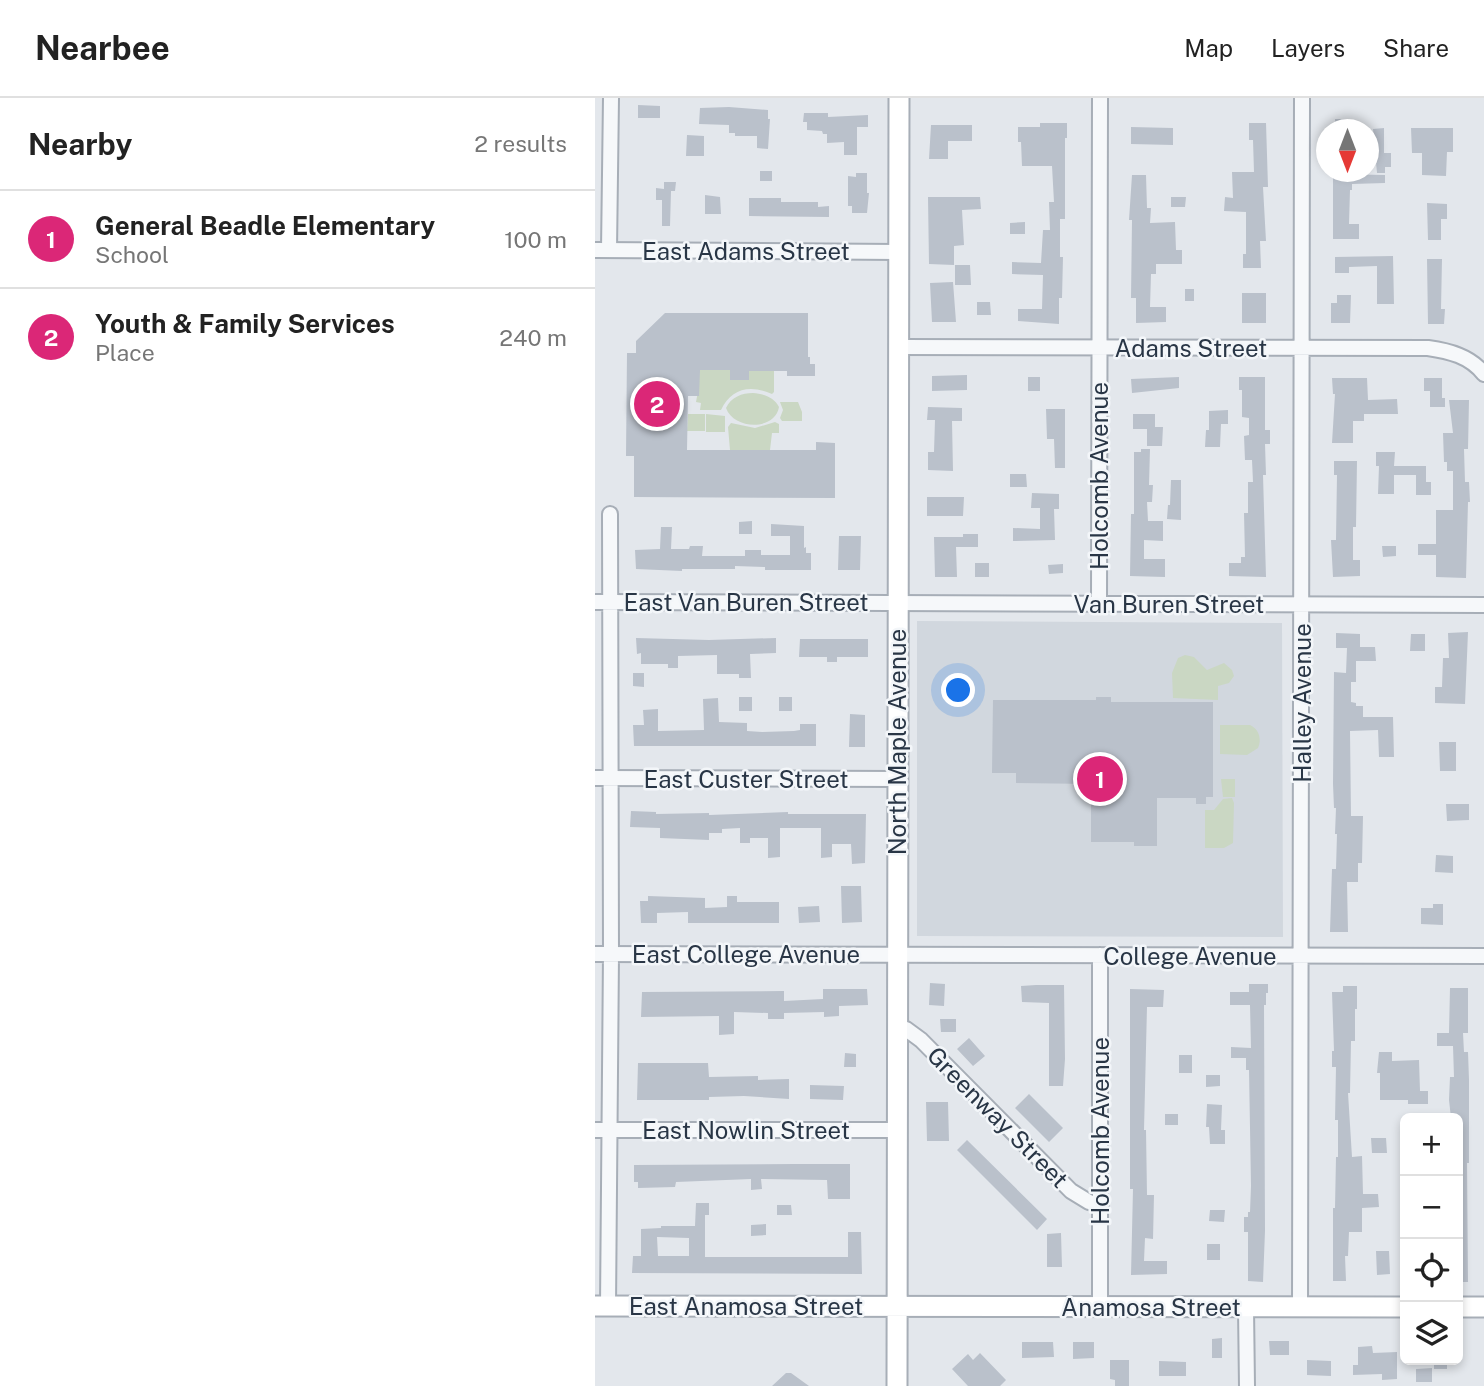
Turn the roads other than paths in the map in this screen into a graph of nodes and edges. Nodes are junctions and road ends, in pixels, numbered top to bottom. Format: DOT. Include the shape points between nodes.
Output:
graph roads {
  1 [pos="611,98"];
  2 [pos="899,98"];
  3 [pos="1100,98"];
  4 [pos="1302,98"];
  5 [pos="602,250"];
  6 [pos="898,252"];
  7 [pos="898,347"];
  8 [pos="1302,347"];
  9 [pos="1100,348"];
  10 [pos="1481,371"];
  11 [pos="610,514"];
  12 [pos="595,602"];
  13 [pos="611,602"];
  14 [pos="897,603"];
  15 [pos="1099,603"];
  16 [pos="1302,605"];
  17 [pos="1484,605"];
  18 [pos="595,778"];
  19 [pos="611,778"];
  20 [pos="896,779"];
  21 [pos="897,953"];
  22 [pos="595,954"];
  23 [pos="611,954"];
  24 [pos="1100,955"];
  25 [pos="1302,956"];
  26 [pos="1484,956"];
  27 [pos="898,1027"];
  28 [pos="602,1130"];
  29 [pos="897,1130"];
  30 [pos="1101,1205"];
  31 [pos="601,1306"];
  32 [pos="897,1306"];
  33 [pos="1100,1307"];
  34 [pos="1400,1307"];
  35 [pos="1463,1307"];
  36 [pos="1484,1307"];
  37 [pos="1246,1308"];
  38 [pos="1300,1308"];
  39 [pos="897,1386"];
  40 [pos="1247,1386"];
  1 -- 5 [label="street"];
  2 -- 6 [label="street, North Maple Avenue"];
  3 -- 9 [label="street, Holcomb Avenue"];
  4 -- 8 [label="street, Halley Avenue"];
  5 -- 6 [label="street, East Adams Street"];
  6 -- 7 [label="street, North Maple Avenue"];
  7 -- 9 [label="street, Adams Street"];
  7 -- 14 [label="street, North Maple Avenue"];
  8 -- 9 [label="street, Adams Street"];
  8 -- 10 [label="street, Adams Street" via="1428,348 1454,352"];
  8 -- 16 [label="street, Halley Avenue"];
  9 -- 15 [label="street, Holcomb Avenue"];
  11 -- 13 [label="street"];
  12 -- 13 [label="street, East Van Buren Street"];
  13 -- 14 [label="street, East Van Buren Street"];
  13 -- 19 [label="street"];
  14 -- 15 [label="street, Van Buren Street"];
  14 -- 20 [label="street, North Maple Avenue"];
  15 -- 16 [label="street, Van Buren Street"];
  16 -- 17 [label="street, Van Buren Street"];
  16 -- 25 [label="street, Halley Avenue"];
  18 -- 19 [label="street, East Custer Street"];
  19 -- 20 [label="street, East Custer Street"];
  19 -- 23 [label="street"];
  20 -- 21 [label="street, North Maple Avenue"];
  21 -- 23 [label="street, East College Avenue"];
  21 -- 24 [label="street, College Avenue"];
  21 -- 27 [label="street, North Maple Avenue"];
  22 -- 23 [label="street, East College Avenue"];
  23 -- 28 [label="street"];
  24 -- 25 [label="street, College Avenue"];
  24 -- 30 [label="street, Holcomb Avenue"];
  25 -- 26 [label="street, College Avenue"];
  25 -- 38 [label="street, Halley Avenue"];
  27 -- 29 [label="street, North Maple Avenue"];
  27 -- 30 [label="street, Greenway Street" via="921,1040 1071,1191"];
  28 -- 29 [label="street, East Nowlin Street"];
  28 -- 31 [label="street"];
  29 -- 32 [label="street, North Maple Avenue"];
  30 -- 33 [label="street, Holcomb Avenue"];
  31 -- 32 [label="street, East Anamosa Street"];
  32 -- 33 [label="street, Anamosa Street"];
  32 -- 39 [label="street, North Maple Avenue"];
  33 -- 37 [label="street, Anamosa Street"];
  34 -- 38 [label="street, Anamosa Street"];
  35 -- 36 [label="street"];
  37 -- 38 [label="street, Anamosa Street"];
  37 -- 40 [label="street"];
}
